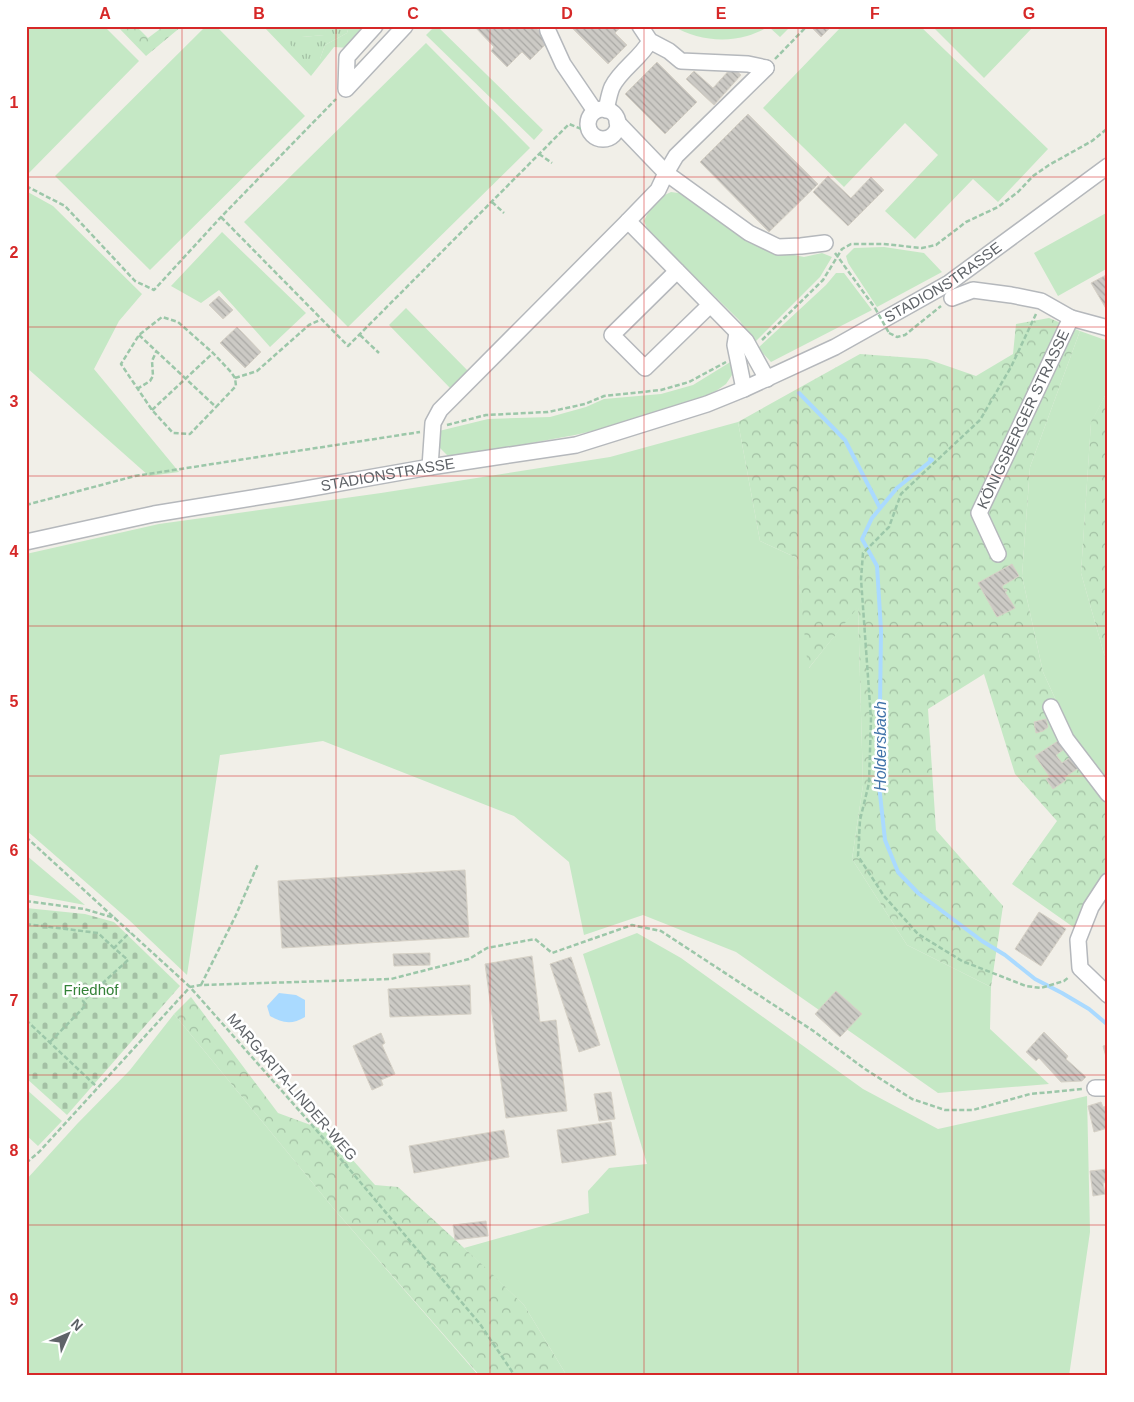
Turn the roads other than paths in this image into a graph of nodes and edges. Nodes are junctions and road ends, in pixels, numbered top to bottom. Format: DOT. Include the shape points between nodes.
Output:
graph roads {
  1 [pos="375,26"];
  2 [pos="404,26"];
  3 [pos="547,26"];
  4 [pos="640,26"];
  5 [pos="650,41"];
  6 [pos="601,110"];
  7 [pos="617,122"];
  8 [pos="1108,166"];
  9 [pos="666,173"];
  10 [pos="628,221"];
  11 [pos="825,242"];
  12 [pos="677,271"];
  13 [pos="952,298"];
  14 [pos="710,305"];
  15 [pos="1071,318"];
  16 [pos="1108,328"];
  17 [pos="744,352"];
  18 [pos="767,379"];
  19 [pos="744,389"];
  20 [pos="430,466"];
  21 [pos="26,542"];
  22 [pos="998,554"];
  23 [pos="1051,707"];
  24 [pos="1108,794"];
  25 [pos="1108,881"];
  26 [pos="1108,995"];
  1 -- 2 [label="street" via="347,57 346,89"];
  3 -- 6 [label="street" via="563,64"];
  4 -- 5 [label="street"];
  5 -- 6 [label="street" via="619,76"];
  5 -- 9 [label="street" via="682,61 766,68 676,156"];
  6 -- 7 [label="street" via="616,117"];
  6 -- 7 [label="street" via="588,120 589,132 604,139 614,133"];
  7 -- 9 [label="street"];
  8 -- 18 [label="street, STADIONSTRASSE" via="949,283 835,347"];
  9 -- 10 [label="street" via="658,190"];
  9 -- 11 [label="street" via="749,233 778,246"];
  10 -- 12 [label="street"];
  10 -- 20 [label="street" via="440,410 433,423"];
  12 -- 14 [label="street"];
  12 -- 14 [label="street" via="612,335 645,368"];
  13 -- 15 [label="street" via="973,290 1041,301"];
  14 -- 17 [label="street" via="737,333 735,345"];
  15 -- 16 [label="street, KÖNIGSBERGER STRASSE"];
  15 -- 22 [label="street, KÖNIGSBERGER STRASSE" via="978,513"];
  17 -- 18 [label="street"];
  17 -- 19 [label="street"];
  18 -- 19 [label="street, STADIONSTRASSE"];
  19 -- 20 [label="street, STADIONSTRASSE" via="707,404 576,445"];
  20 -- 21 [label="street, STADIONSTRASSE" via="154,514"];
  23 -- 24 [label="street" via="1066,739"];
  25 -- 26 [label="street" via="1091,907 1078,940 1080,968"];
}
